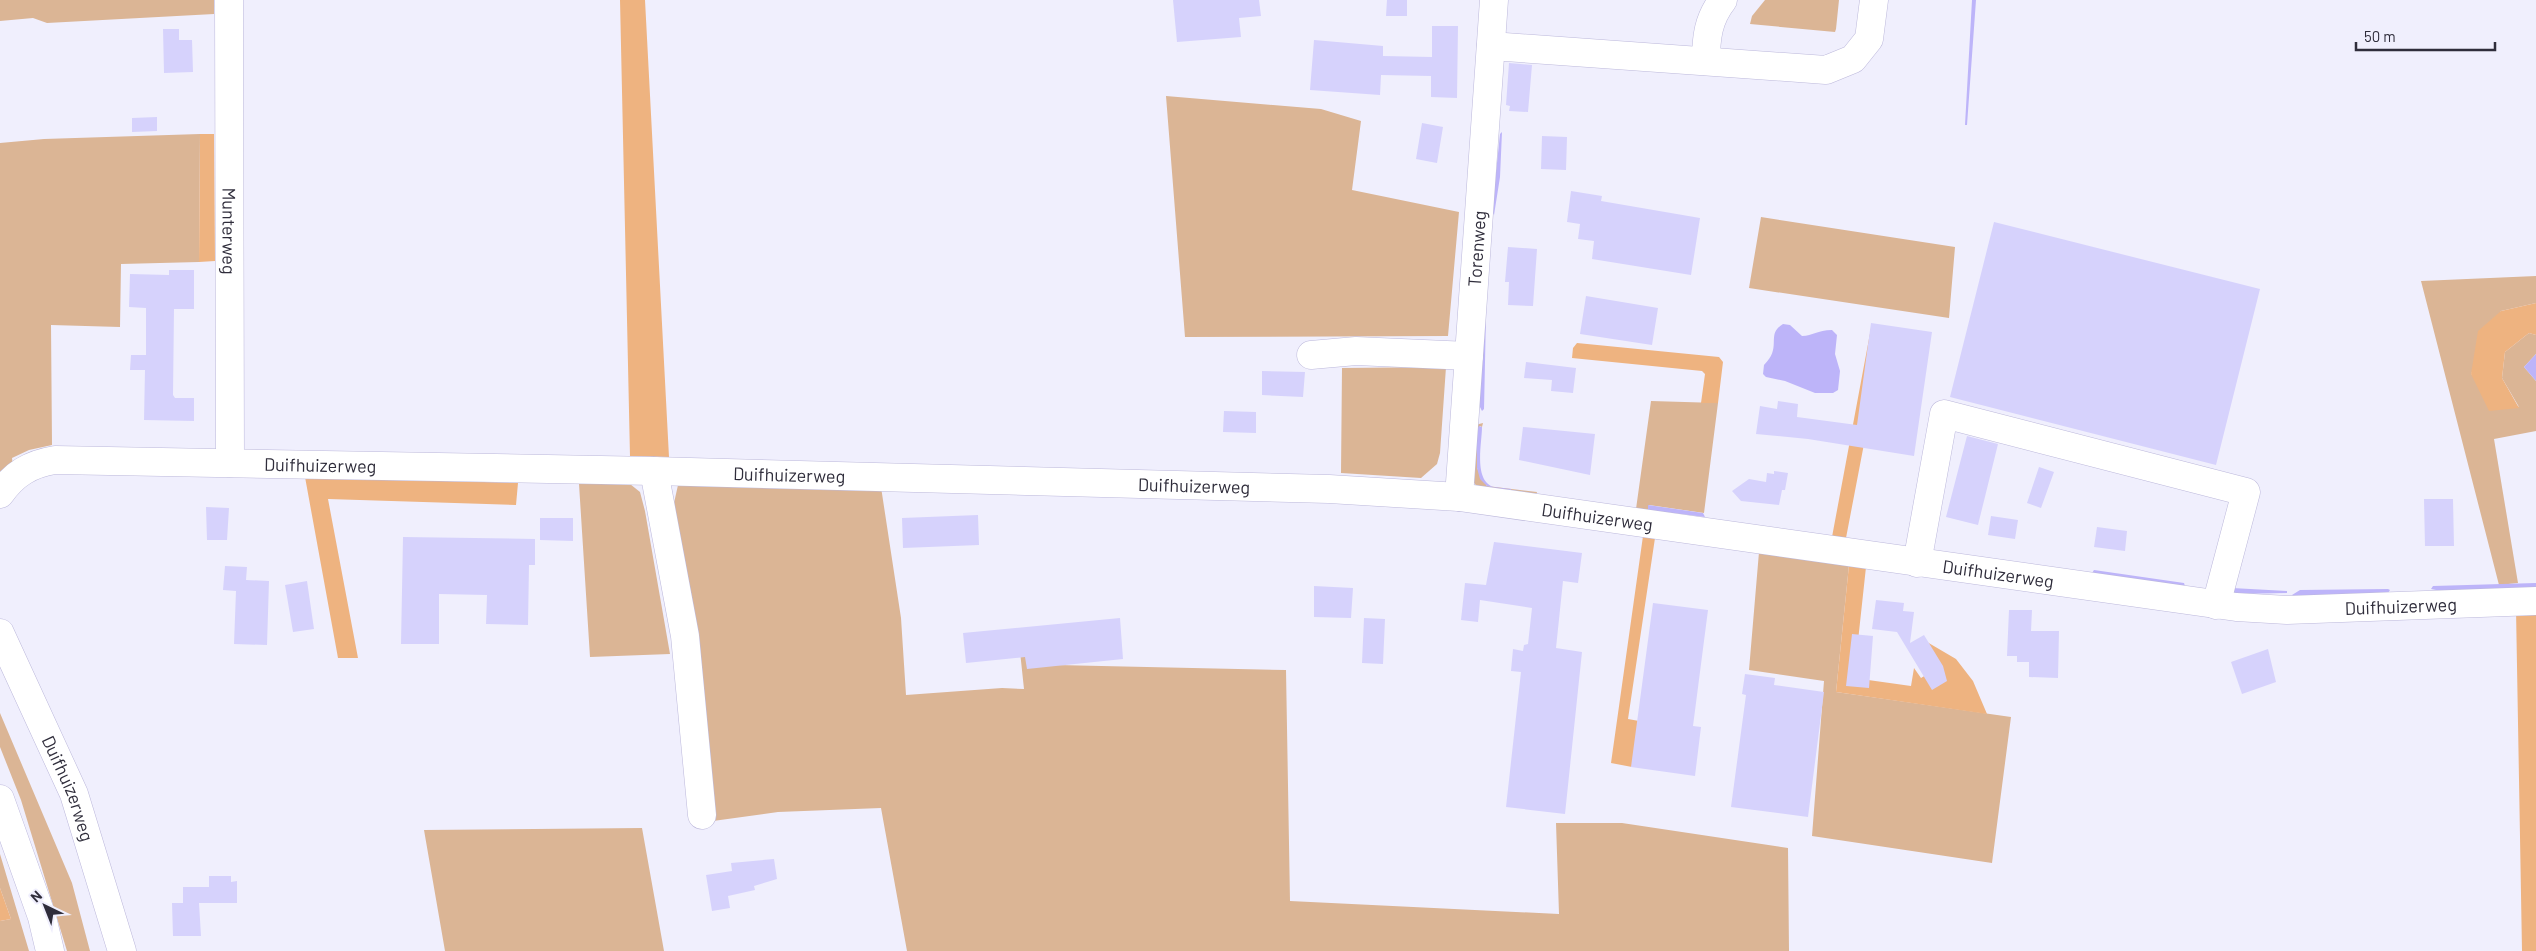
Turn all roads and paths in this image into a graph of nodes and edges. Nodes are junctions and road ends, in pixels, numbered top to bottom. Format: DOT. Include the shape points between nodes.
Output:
graph roads {
  1 [pos="229,0"];
  2 [pos="1494,0"];
  3 [pos="1723,0"];
  4 [pos="1874,0"];
  5 [pos="1491,46"];
  6 [pos="1706,61"];
  7 [pos="1311,355"];
  8 [pos="1469,356"];
  9 [pos="230,463"];
  10 [pos="654,471"];
  11 [pos="0,494"];
  12 [pos="1460,497"];
  13 [pos="1917,563"];
  14 [pos="2536,601"];
  15 [pos="2216,605"];
  16 [pos="0,633"];
  17 [pos="0,799"];
  18 [pos="702,815"];
  19 [pos="50,951"];
  20 [pos="122,951"];
  1 -- 9 [label="street, Munterweg"];
  2 -- 5 [label="street, Torenweg"];
  3 -- 6 [label="street" via="1707,33"];
  4 -- 6 [label="street" via="1869,39 1853,59 1826,70"];
  5 -- 6 [label="street"];
  5 -- 8 [label="street, Torenweg"];
  7 -- 8 [label="street" via="1356,351"];
  8 -- 12 [label="street, Torenweg"];
  9 -- 10 [label="street, Duifhuizerweg"];
  9 -- 11 [label="street, Duifhuizerweg" via="46,462 24,469 8,482"];
  10 -- 12 [label="street, Duifhuizerweg" via="1330,489"];
  10 -- 18 [label="street" via="685,636"];
  12 -- 13 [label="street, Duifhuizerweg"];
  13 -- 15 [label="street, Duifhuizerweg"];
  13 -- 15 [label="street" via="1944,414 2246,492"];
  14 -- 15 [label="street, Duifhuizerweg" via="2287,610"];
  16 -- 20 [label="street, Duifhuizerweg" via="74,794"];
  17 -- 19 [label="street" via="42,917"];
}
